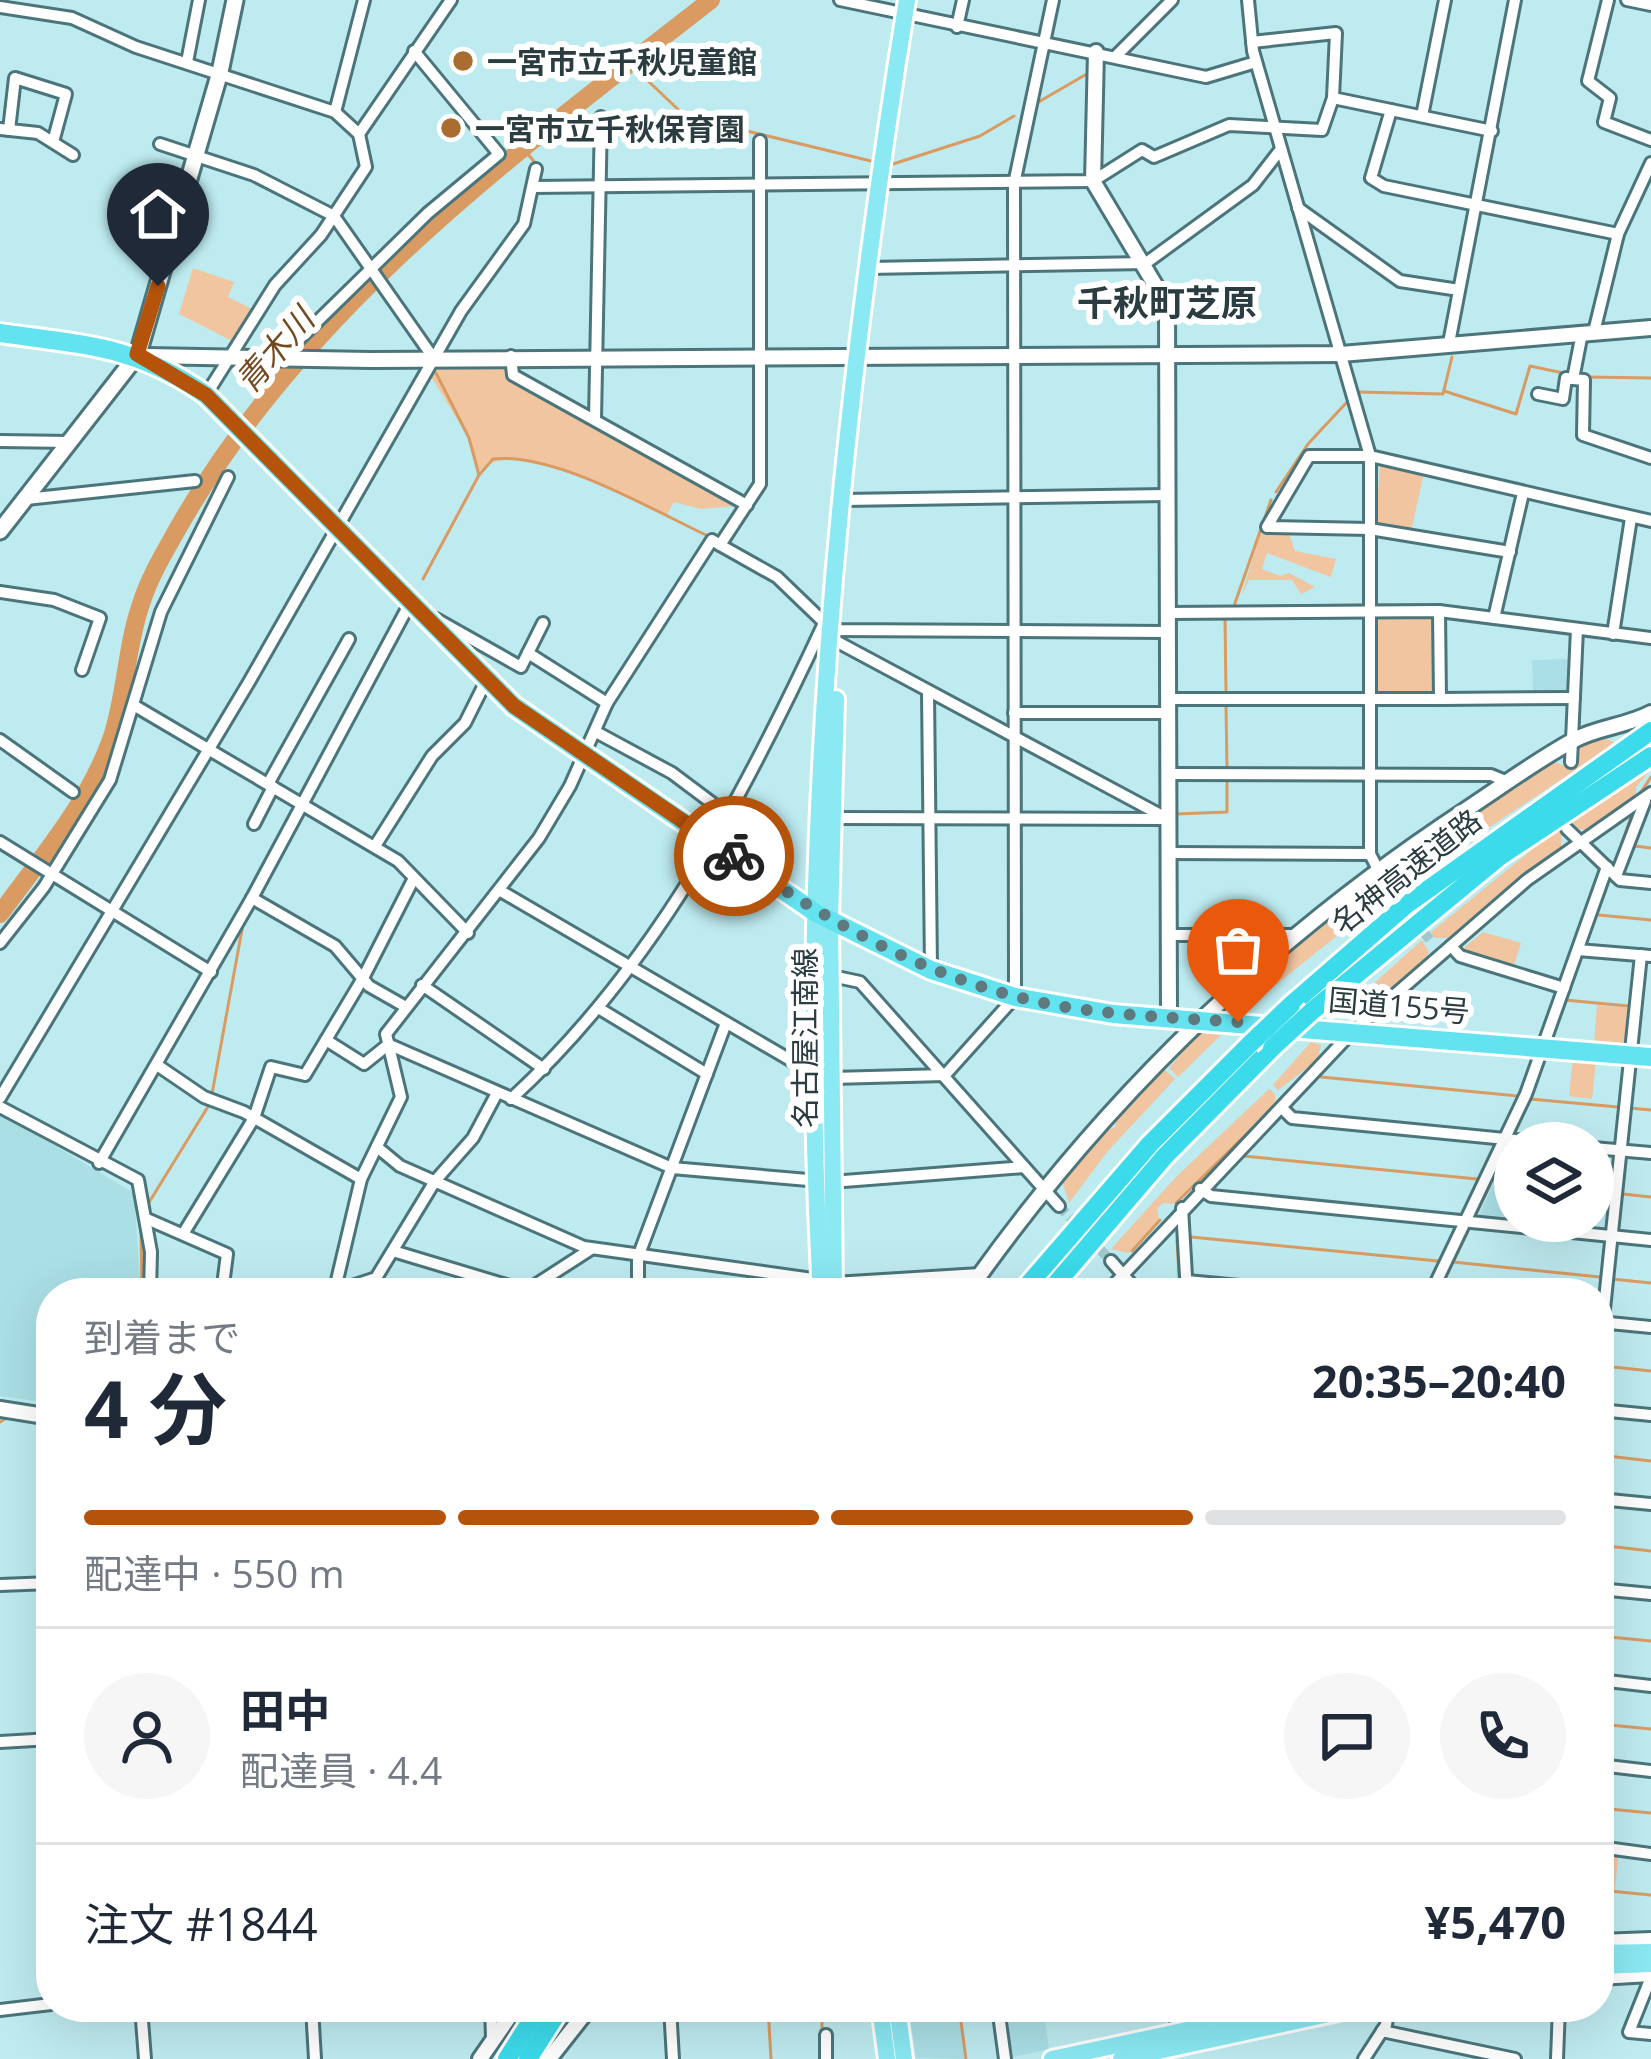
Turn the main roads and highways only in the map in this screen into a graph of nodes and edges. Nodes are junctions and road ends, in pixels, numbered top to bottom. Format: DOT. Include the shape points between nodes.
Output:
graph roads {
  1 [pos="235,0"];
  2 [pos="906,7"];
  3 [pos="0,332"];
  4 [pos="137,354"];
  5 [pos="0,531"];
  6 [pos="829,631"];
  7 [pos="1651,731"];
  8 [pos="1651,756"];
  9 [pos="1625,760"];
  10 [pos="823,916"];
  11 [pos="1651,1057"];
  12 [pos="824,1077"];
  13 [pos="827,1278"];
  14 [pos="1034,1278"];
  15 [pos="1061,1278"];
  16 [pos="1651,1952"];
  17 [pos="1614,1953"];
  18 [pos="1651,1964"];
  19 [pos="1614,1965"];
  20 [pos="530,2022"];
  21 [pos="551,2022"];
  22 [pos="882,2022"];
  23 [pos="899,2022"];
  24 [pos="1250,2022"];
  25 [pos="1291,2022"];
  26 [pos="1175,2047"];
  27 [pos="507,2059"];
  28 [pos="528,2059"];
  29 [pos="887,2059"];
  30 [pos="904,2059"];
  31 [pos="1052,2059"];
  32 [pos="1121,2059"];
  1 -- 4 [label="main road"];
  2 -- 6 [label="main road, 名古屋江南線" via="856,357"];
  3 -- 4 [label="highway, 国道155号"];
  4 -- 5 [label="main road"];
  4 -- 10 [label="highway, 国道155号" via="206,395 486,682"];
  6 -- 10 [label="main road, 名古屋江南線"];
  6 -- 10 [label="main road, 名古屋江南線" via="837,658 834,818"];
  7 -- 9 [label="highway, 名神高速道路"];
  8 -- 9 [label="highway, 名神高速道路"];
  9 -- 14 [label="highway, 名神高速道路, bridge" via="1406,905 1150,1144"];
  9 -- 15 [label="highway, 名神高速道路, bridge" via="1271,1048"];
  10 -- 11 [label="highway, 国道155号" via="931,970 1016,997 1168,1019"];
  10 -- 12 [label="main road, 名古屋江南線"];
  10 -- 12 [label="main road, 名古屋江南線" via="832,976"];
  12 -- 13 [label="main road, 名古屋江南線"];
  16 -- 17 [label="main road"];
  18 -- 19 [label="main road"];
  20 -- 27 [label="highway"];
  21 -- 28 [label="highway"];
  22 -- 29 [label="main road"];
  23 -- 30 [label="main road"];
  24 -- 26 [label="main road"];
  25 -- 26 [label="main road"];
  26 -- 31 [label="main road"];
  26 -- 32 [label="main road"];
}
